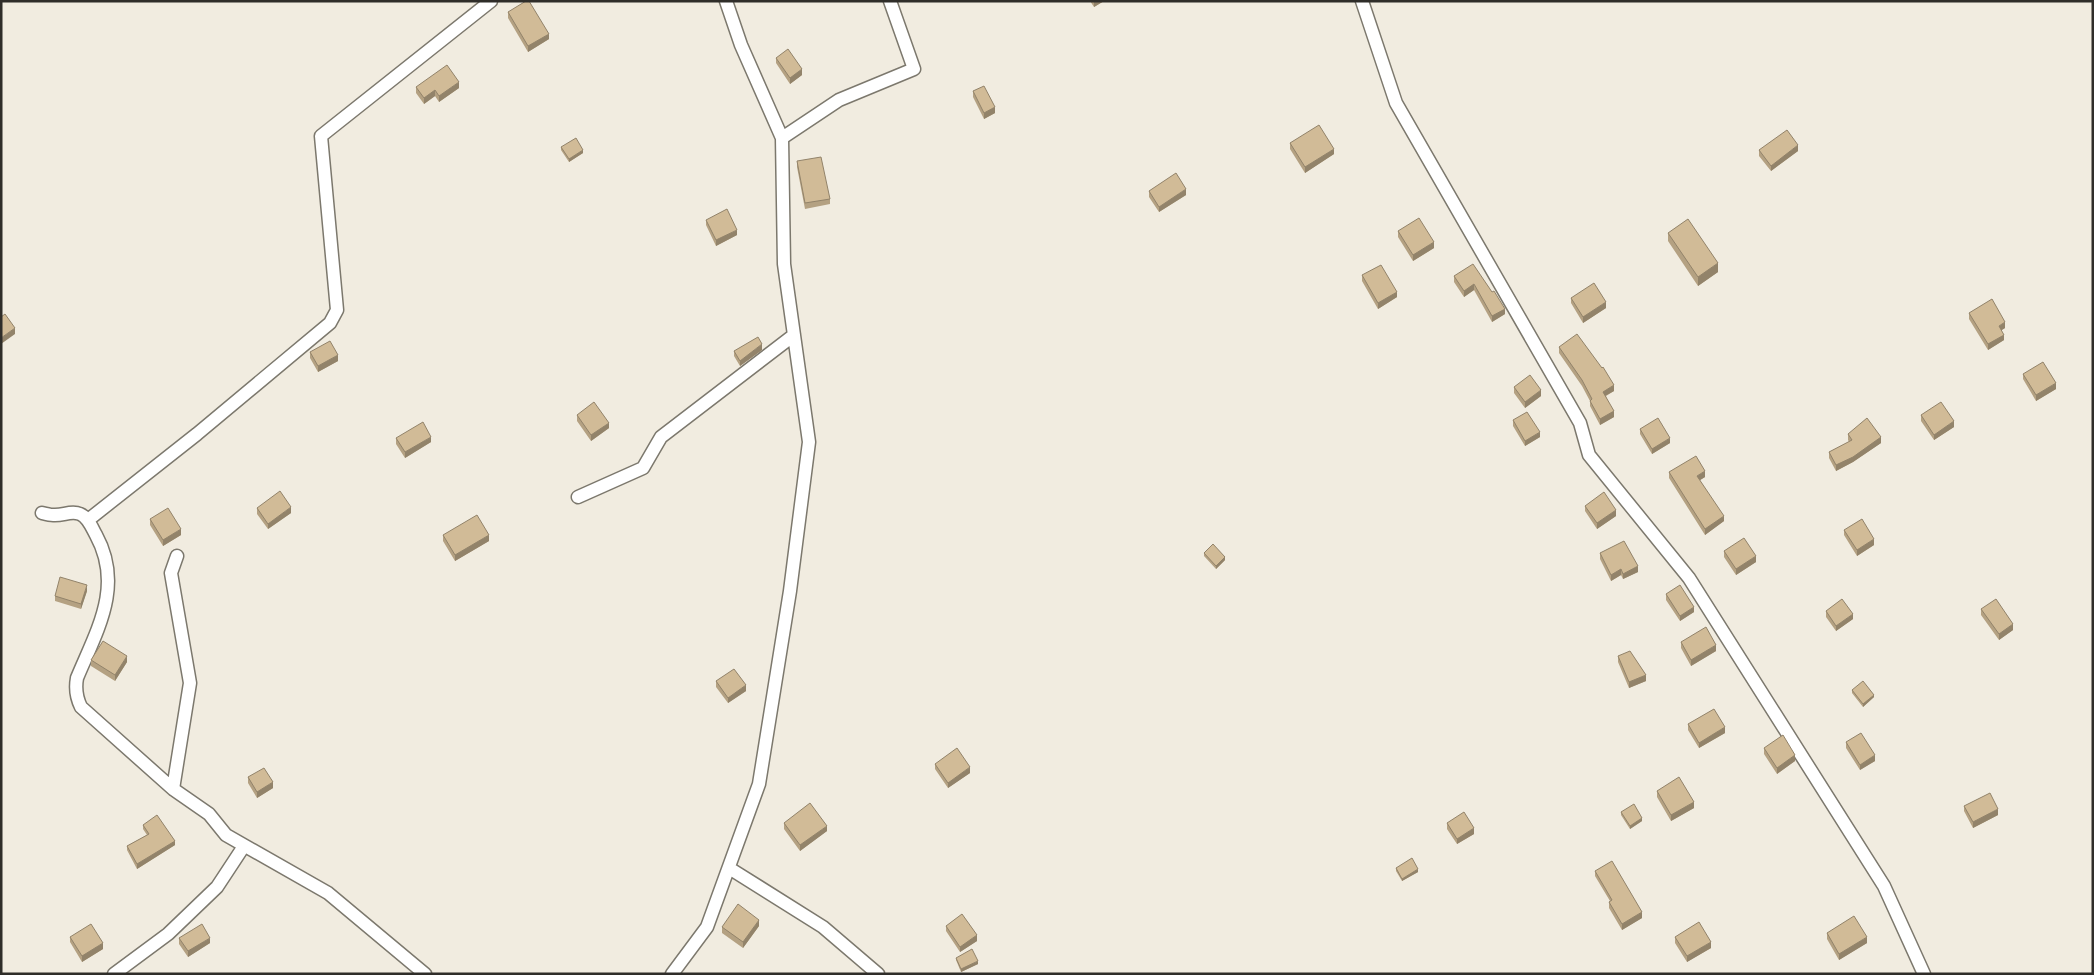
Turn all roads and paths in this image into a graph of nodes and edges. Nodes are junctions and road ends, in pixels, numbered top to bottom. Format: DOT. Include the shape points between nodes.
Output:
graph roads {
  1 [pos="491,1"];
  2 [pos="726,1"];
  3 [pos="890,1"];
  4 [pos="1362,1"];
  5 [pos="782,138"];
  6 [pos="794,335"];
  7 [pos="578,497"];
  8 [pos="42,513"];
  9 [pos="88,520"];
  10 [pos="176,556"];
  11 [pos="174,789"];
  12 [pos="244,846"];
  13 [pos="729,868"];
  14 [pos="114,974"];
  15 [pos="425,974"];
  16 [pos="672,974"];
  17 [pos="878,974"];
  18 [pos="1924,974"];
  1 -- 9 [label="street" via="321,136 337,310 330,323"];
  2 -- 5 [label="street" via="740,45"];
  3 -- 5 [label="street" via="914,69 839,100"];
  4 -- 18 [label="street" via="1396,103 1580,422 1588,455 1689,578 1884,886"];
  5 -- 6 [label="street" via="784,264"];
  6 -- 7 [label="street" via="661,437 643,468"];
  6 -- 13 [label="street" via="809,442 790,590 759,784"];
  8 -- 9 [label="street" via="71,512"];
  9 -- 11 [label="street" via="100,542 108,571 109,590 105,612 77,678 78,700 94,719"];
  10 -- 11 [label="street" via="171,572 190,683"];
  11 -- 12 [label="street" via="209,814 226,835"];
  12 -- 14 [label="street" via="217,888 168,934"];
  12 -- 15 [label="street" via="328,894"];
  13 -- 16 [label="street" via="707,927"];
  13 -- 17 [label="street" via="823,927"];
}
